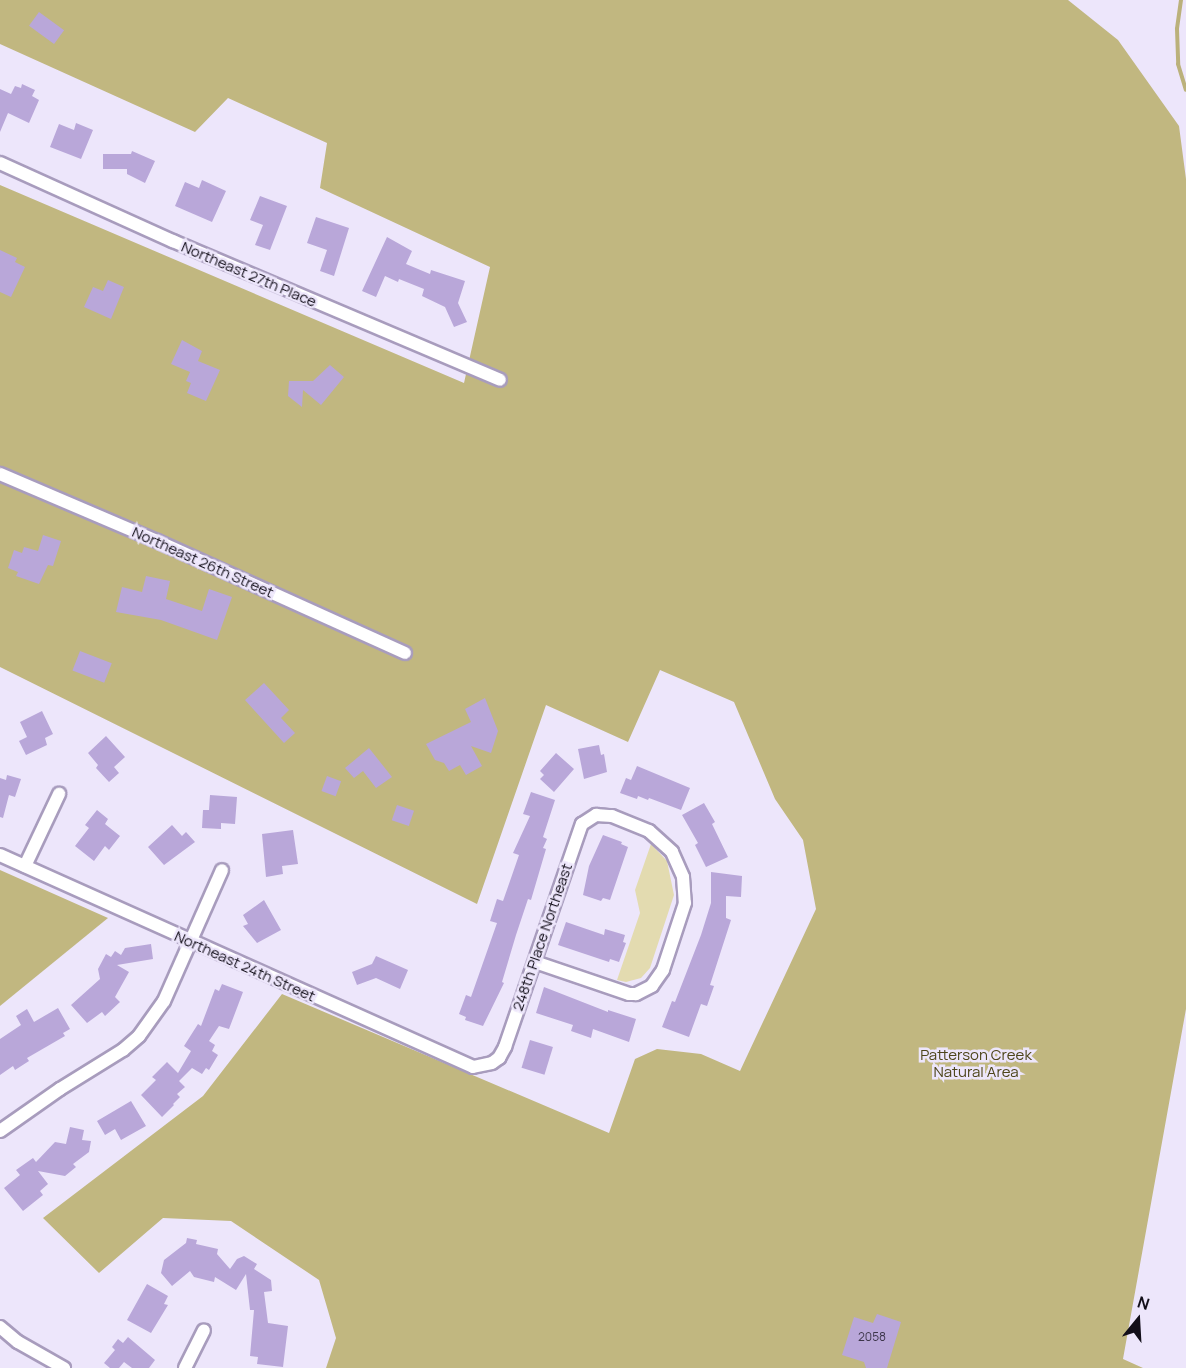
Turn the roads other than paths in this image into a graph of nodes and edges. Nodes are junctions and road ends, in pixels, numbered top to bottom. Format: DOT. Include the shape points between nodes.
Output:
graph roads {
  1 [pos="0,163"];
  2 [pos="500,380"];
  3 [pos="0,474"];
  4 [pos="405,653"];
  5 [pos="59,794"];
  6 [pos="0,855"];
  7 [pos="25,866"];
  8 [pos="222,870"];
  9 [pos="191,942"];
  10 [pos="535,963"];
  11 [pos="492,1063"];
  12 [pos="0,1131"];
  13 [pos="0,1327"];
  14 [pos="204,1330"];
  15 [pos="64,1368"];
  16 [pos="185,1368"];
  1 -- 2 [label="street, Northeast 27th Place"];
  3 -- 4 [label="street, Northeast 26th Street"];
  5 -- 7 [label="street"];
  6 -- 7 [label="street, Northeast 24th Street"];
  7 -- 9 [label="street, Northeast 24th Street"];
  8 -- 9 [label="street"];
  9 -- 11 [label="street, Northeast 24th Street" via="464,1065"];
  9 -- 12 [label="street" via="164,1001 139,1036"];
  10 -- 10 [label="street, 248th Place Northeast" via="582,824 596,815 612,816 660,838 672,852 683,877 685,903 663,970 652,986 629,994"];
  10 -- 11 [label="street, 248th Place Northeast" via="505,1047"];
  13 -- 15 [label="street"];
  14 -- 16 [label="street"];
}
